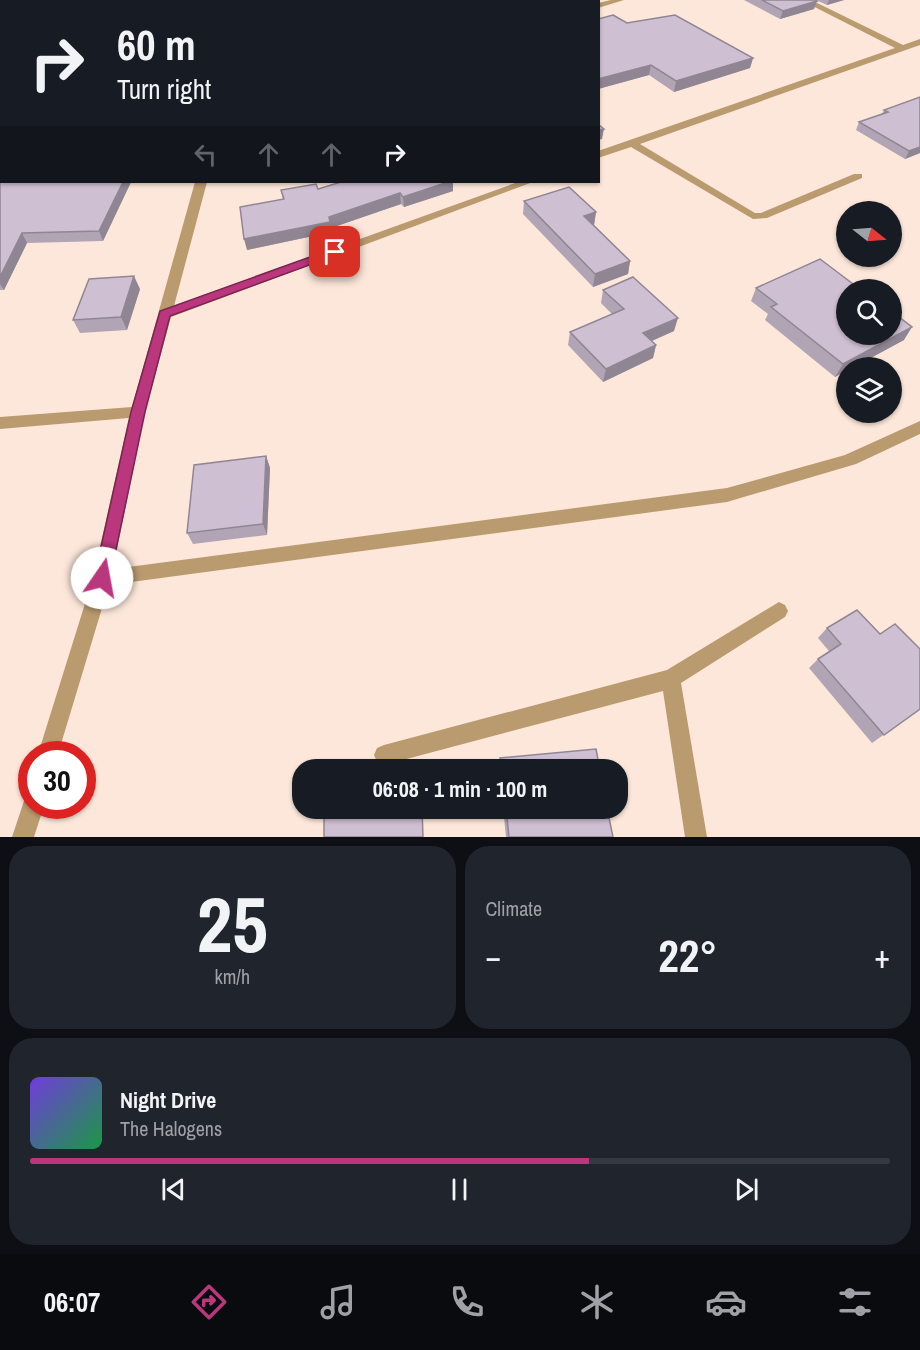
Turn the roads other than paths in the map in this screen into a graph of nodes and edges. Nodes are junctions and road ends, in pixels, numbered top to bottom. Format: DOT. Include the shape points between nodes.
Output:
graph roads {
  1 [pos="620,0"];
  2 [pos="805,0"];
  3 [pos="600,5"];
  4 [pos="920,42"];
  5 [pos="902,48"];
  6 [pos="632,143"];
  7 [pos="600,154"];
  8 [pos="858,176"];
  9 [pos="201,183"];
  10 [pos="524,183"];
  11 [pos="165,314"];
  12 [pos="138,412"];
  13 [pos="0,423"];
  14 [pos="920,427"];
  15 [pos="102,578"];
  16 [pos="779,611"];
  17 [pos="671,679"];
  18 [pos="52,741"];
  19 [pos="384,755"];
  20 [pos="29,819"];
  21 [pos="23,837"];
  22 [pos="696,837"];
  1 -- 3 [label="street"];
  2 -- 5 [label="street"];
  4 -- 5 [label="street"];
  5 -- 6 [label="street"];
  6 -- 7 [label="street"];
  6 -- 8 [label="street" via="753,216 763,216"];
  9 -- 11 [label="street"];
  10 -- 11 [label="street"];
  11 -- 12 [label="street"];
  12 -- 13 [label="street"];
  12 -- 15 [label="street"];
  14 -- 15 [label="street" via="885,448 727,495"];
  15 -- 18 [label="street"];
  16 -- 17 [label="street"];
  17 -- 19 [label="street"];
  17 -- 22 [label="street"];
  20 -- 21 [label="street"];
}
